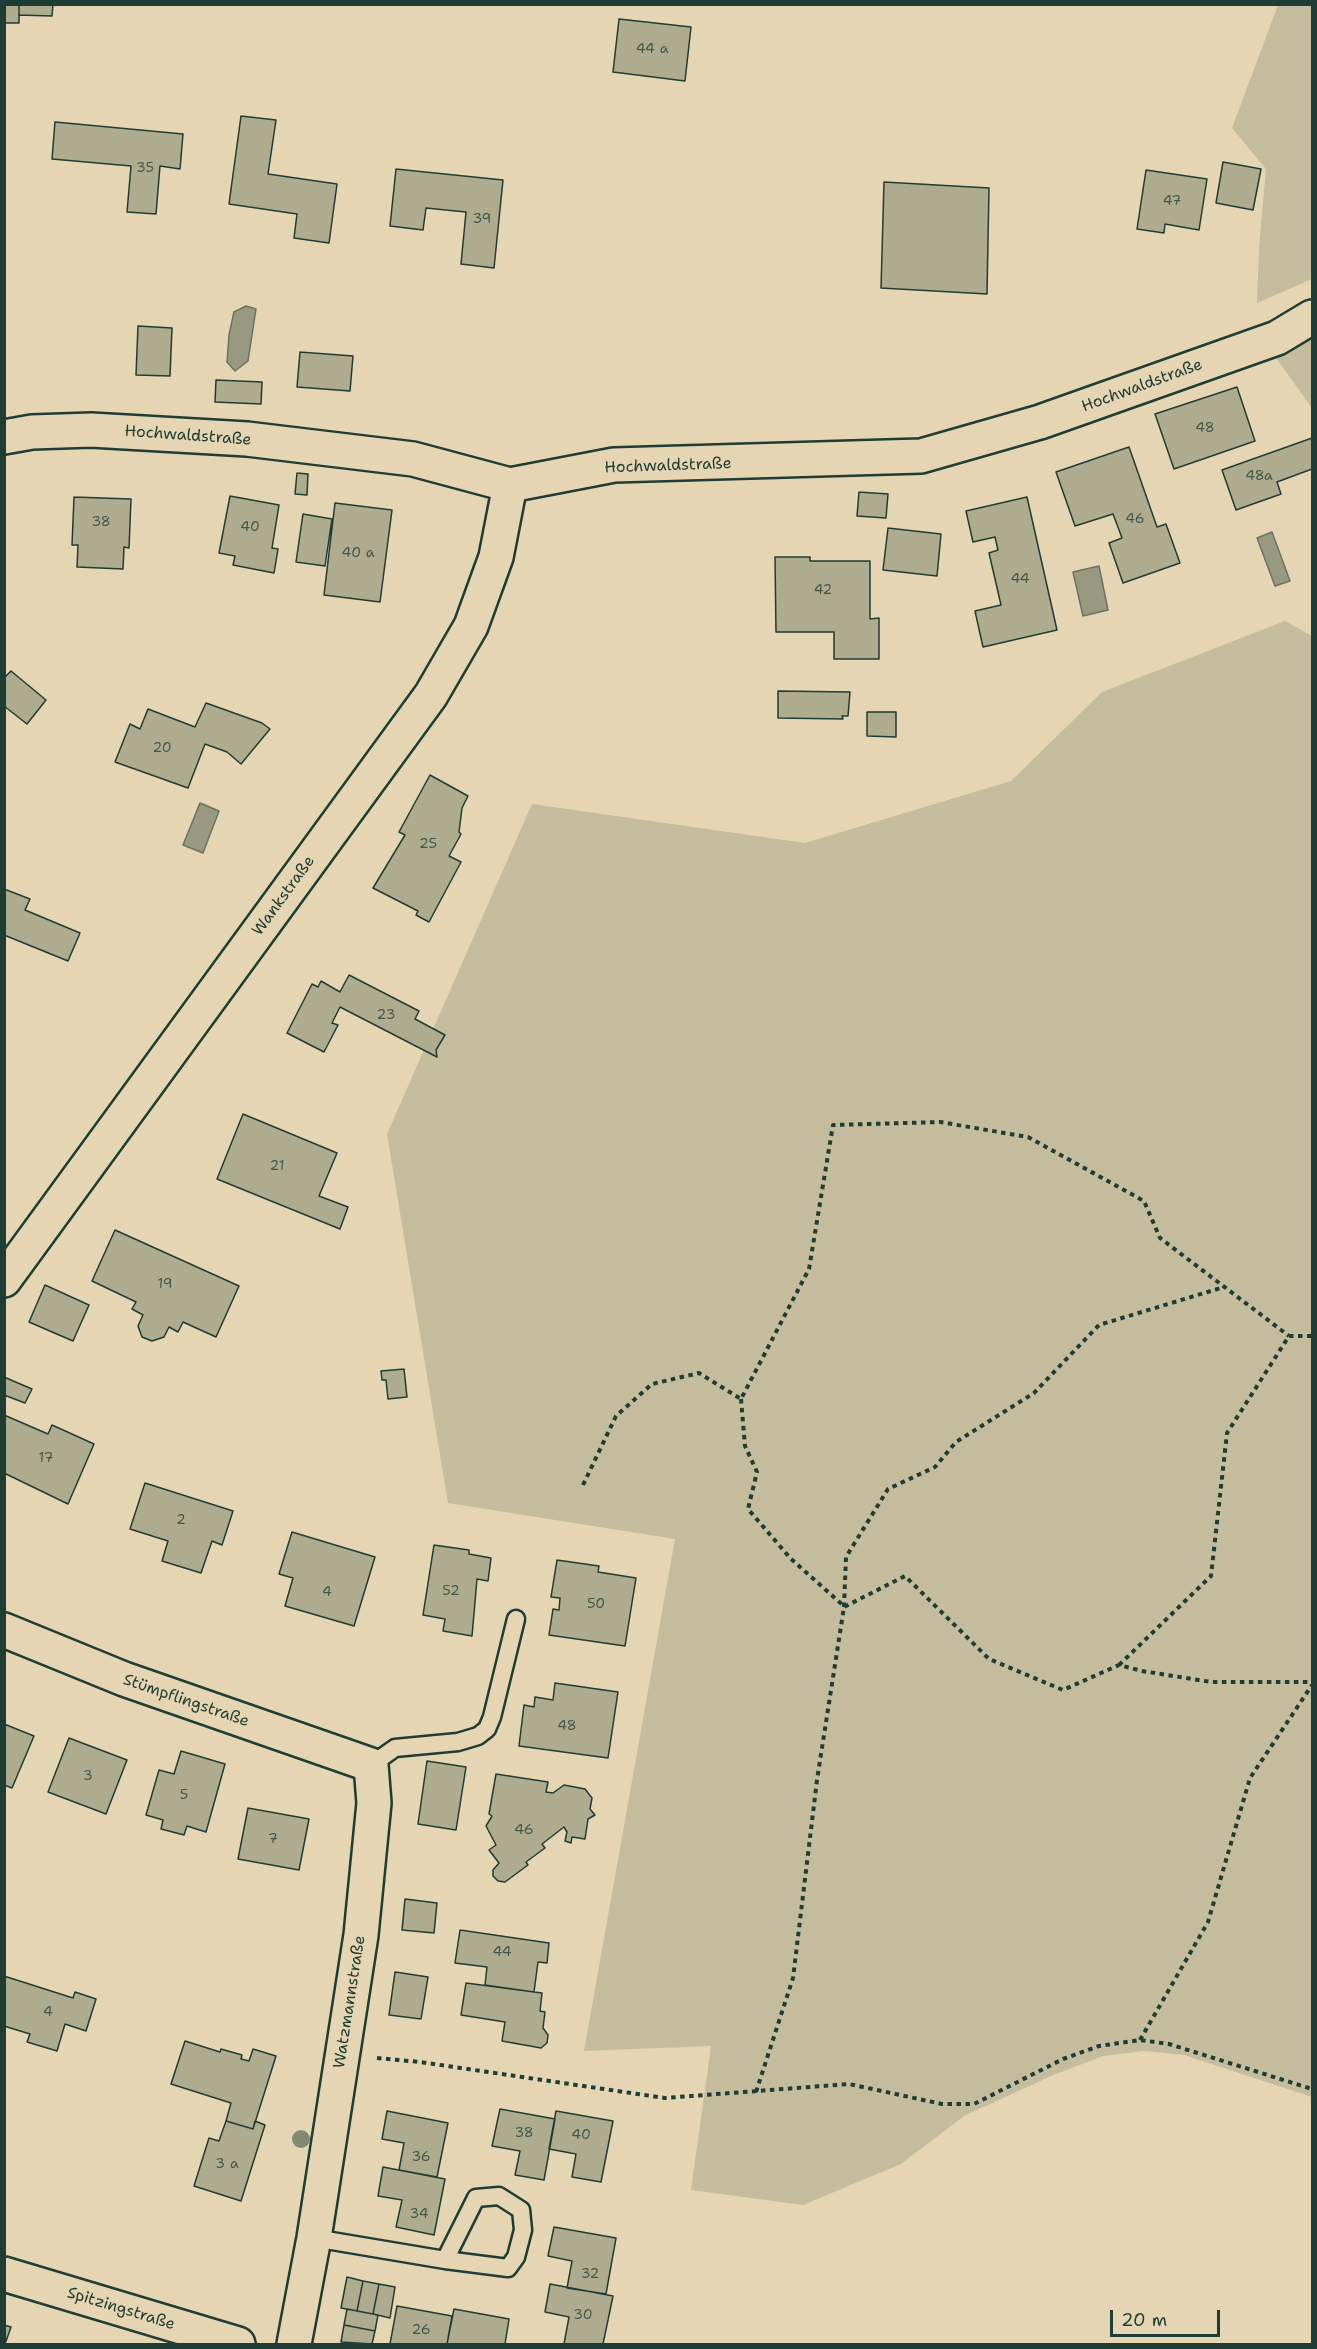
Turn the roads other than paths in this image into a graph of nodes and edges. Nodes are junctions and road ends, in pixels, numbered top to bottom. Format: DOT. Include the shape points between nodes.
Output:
graph roads {
  1 [pos="1312,317"];
  2 [pos="4,436"];
  3 [pos="510,485"];
  4 [pos="4,1280"];
  5 [pos="516,1619"];
  6 [pos="4,1630"];
  7 [pos="371,1765"];
  8 [pos="314,2238"];
  9 [pos="445,2260"];
  10 [pos="4,2274"];
  11 [pos="238,2344"];
  12 [pos="294,2344"];
  1 -- 3 [label="street, Hochwaldstraße" via="1277,338 1040,423 921,456 614,465"];
  2 -- 3 [label="street, Hochwaldstraße" via="92,430 247,439 413,459"];
  3 -- 4 [label="street, Wankstraße" via="496,557 471,626 431,695"];
  5 -- 7 [label="lane" via="487,1728 478,1736 458,1742 394,1748"];
  6 -- 7 [label="street, Stümpflingstraße" via="124,1679"];
  7 -- 8 [label="street, Watzmannstraße" via="374,1803 361,1935"];
  8 -- 9 [label="lane"];
  8 -- 12 [label="street, Watzmannstraße"];
  9 -- 9 [label="lane" via="476,2198 499,2196 520,2210 523,2230 516,2257 508,2268"];
  10 -- 11 [label="street, Spitzingstraße"];
}
